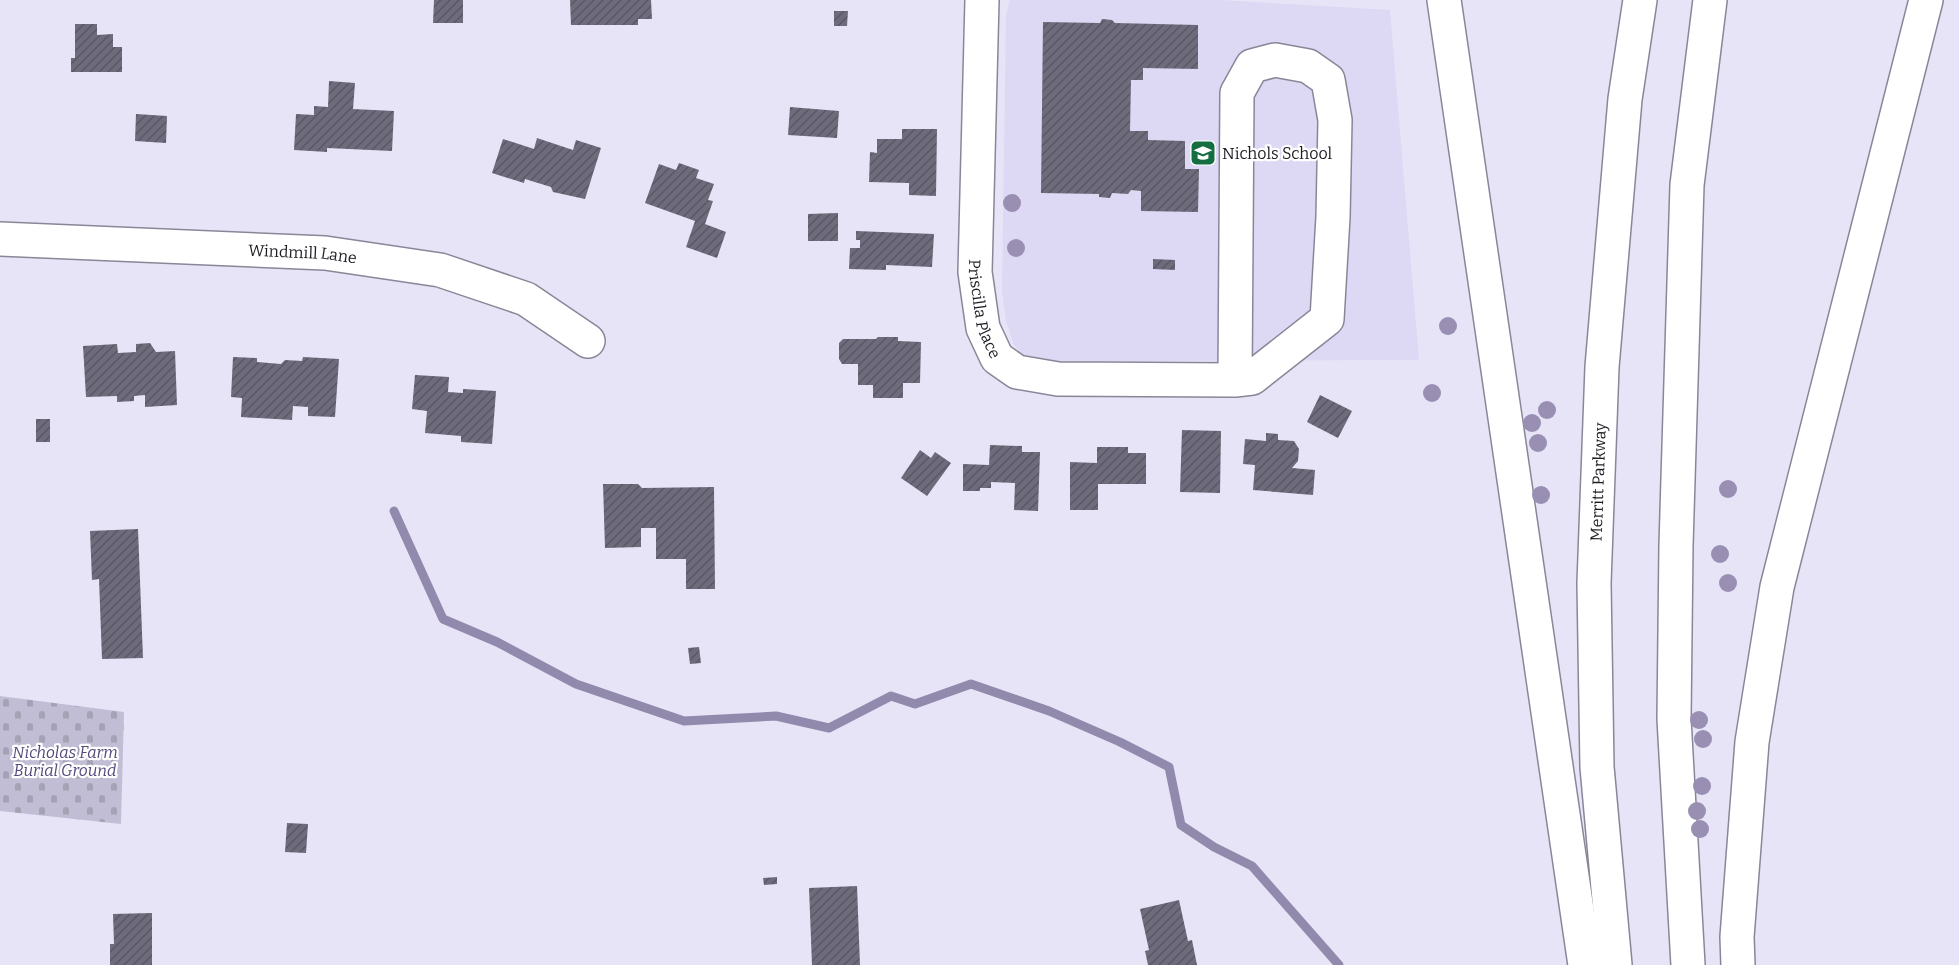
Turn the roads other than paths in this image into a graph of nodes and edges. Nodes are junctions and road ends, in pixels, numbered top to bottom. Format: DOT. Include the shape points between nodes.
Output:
graph roads {
  1 [pos="982,0"];
  2 [pos="1444,0"];
  3 [pos="1640,0"];
  4 [pos="1710,0"];
  5 [pos="1926,0"];
  6 [pos="0,239"];
  7 [pos="588,341"];
  8 [pos="1244,379"];
  9 [pos="1585,965"];
  10 [pos="1615,965"];
  11 [pos="1688,965"];
  12 [pos="1738,965"];
  1 -- 8 [label="main road, Priscilla Place" via="975,272 983,328 997,358 1017,372 1058,379"];
  2 -- 9 [label="main road"];
  3 -- 10 [label="main road, Merritt Parkway" via="1625,99 1602,367 1594,584 1597,767"];
  4 -- 11 [label="main road" via="1687,185 1676,557 1674,719"];
  5 -- 12 [label="main road" via="1777,587 1752,742"];
  6 -- 7 [label="main road, Windmill Lane" via="325,253 440,270 526,299"];
  8 -- 8 [label="main road" via="1238,93 1252,66 1275,60 1308,66 1328,80 1335,120 1327,319"];
}
